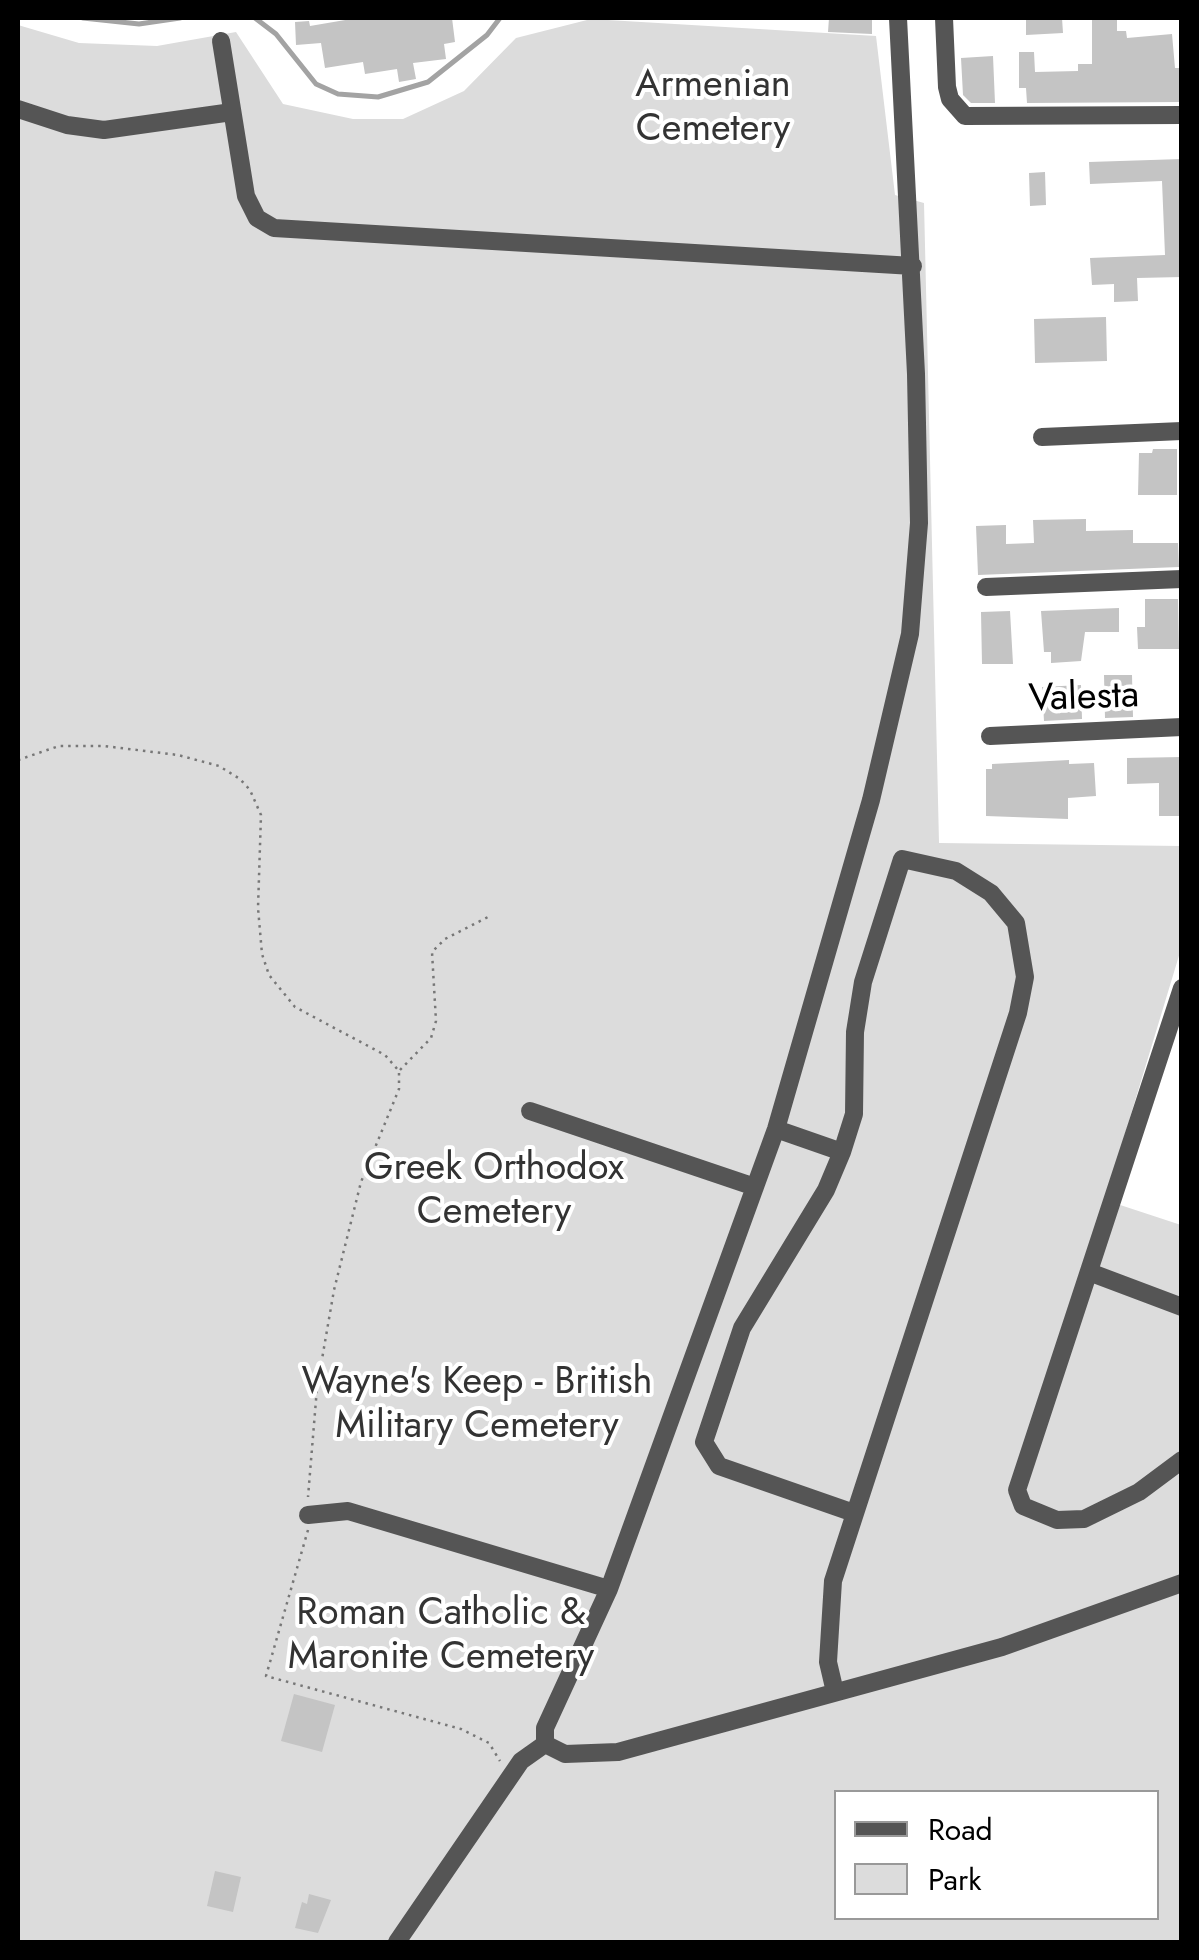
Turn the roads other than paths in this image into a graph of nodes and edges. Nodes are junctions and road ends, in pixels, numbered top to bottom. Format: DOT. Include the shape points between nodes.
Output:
graph roads {
  1 [pos="898,18"];
  2 [pos="944,18"];
  3 [pos="221,41"];
  4 [pos="18,109"];
  5 [pos="232,112"];
  6 [pos="1182,116"];
  7 [pos="913,266"];
  8 [pos="1182,432"];
  9 [pos="1042,437"];
  10 [pos="1182,579"];
  11 [pos="986,586"];
  12 [pos="1182,728"];
  13 [pos="990,736"];
  14 [pos="1182,988"];
  15 [pos="530,1111"];
  16 [pos="776,1129"];
  17 [pos="842,1152"];
  18 [pos="755,1187"];
  19 [pos="1089,1272"];
  20 [pos="1182,1307"];
  21 [pos="1182,1460"];
  22 [pos="854,1513"];
  23 [pos="308,1515"];
  24 [pos="1182,1583"];
  25 [pos="609,1589"];
  26 [pos="835,1692"];
  27 [pos="545,1744"];
  28 [pos="397,1942"];
  1 -- 7 [label="street"];
  2 -- 6 [label="street" via="947,87 961,114"];
  3 -- 5 [label="street"];
  4 -- 5 [label="street" via="104,130"];
  5 -- 7 [label="street" via="246,196 257,218 274,228"];
  7 -- 16 [label="street" via="919,523 910,634 871,800"];
  8 -- 9 [label="street"];
  10 -- 11 [label="street"];
  12 -- 13 [label="street, Valesta"];
  14 -- 19 [label="street"];
  15 -- 18 [label="street"];
  16 -- 17 [label="street"];
  16 -- 18 [label="street"];
  17 -- 22 [label="street" via="742,1328 704,1442 719,1466"];
  17 -- 22 [label="street" via="854,1114 863,982 902,859 956,872 991,893 1016,923 1025,977"];
  18 -- 25 [label="street"];
  19 -- 20 [label="street"];
  19 -- 21 [label="street" via="1017,1490 1023,1506 1057,1520 1084,1519 1139,1492"];
  22 -- 26 [label="street" via="828,1618"];
  23 -- 25 [label="street" via="348,1511"];
  24 -- 26 [label="street" via="1002,1646"];
  25 -- 27 [label="street" via="545,1728"];
  26 -- 27 [label="street" via="618,1752 565,1754"];
  27 -- 28 [label="street" via="520,1761"];
}
